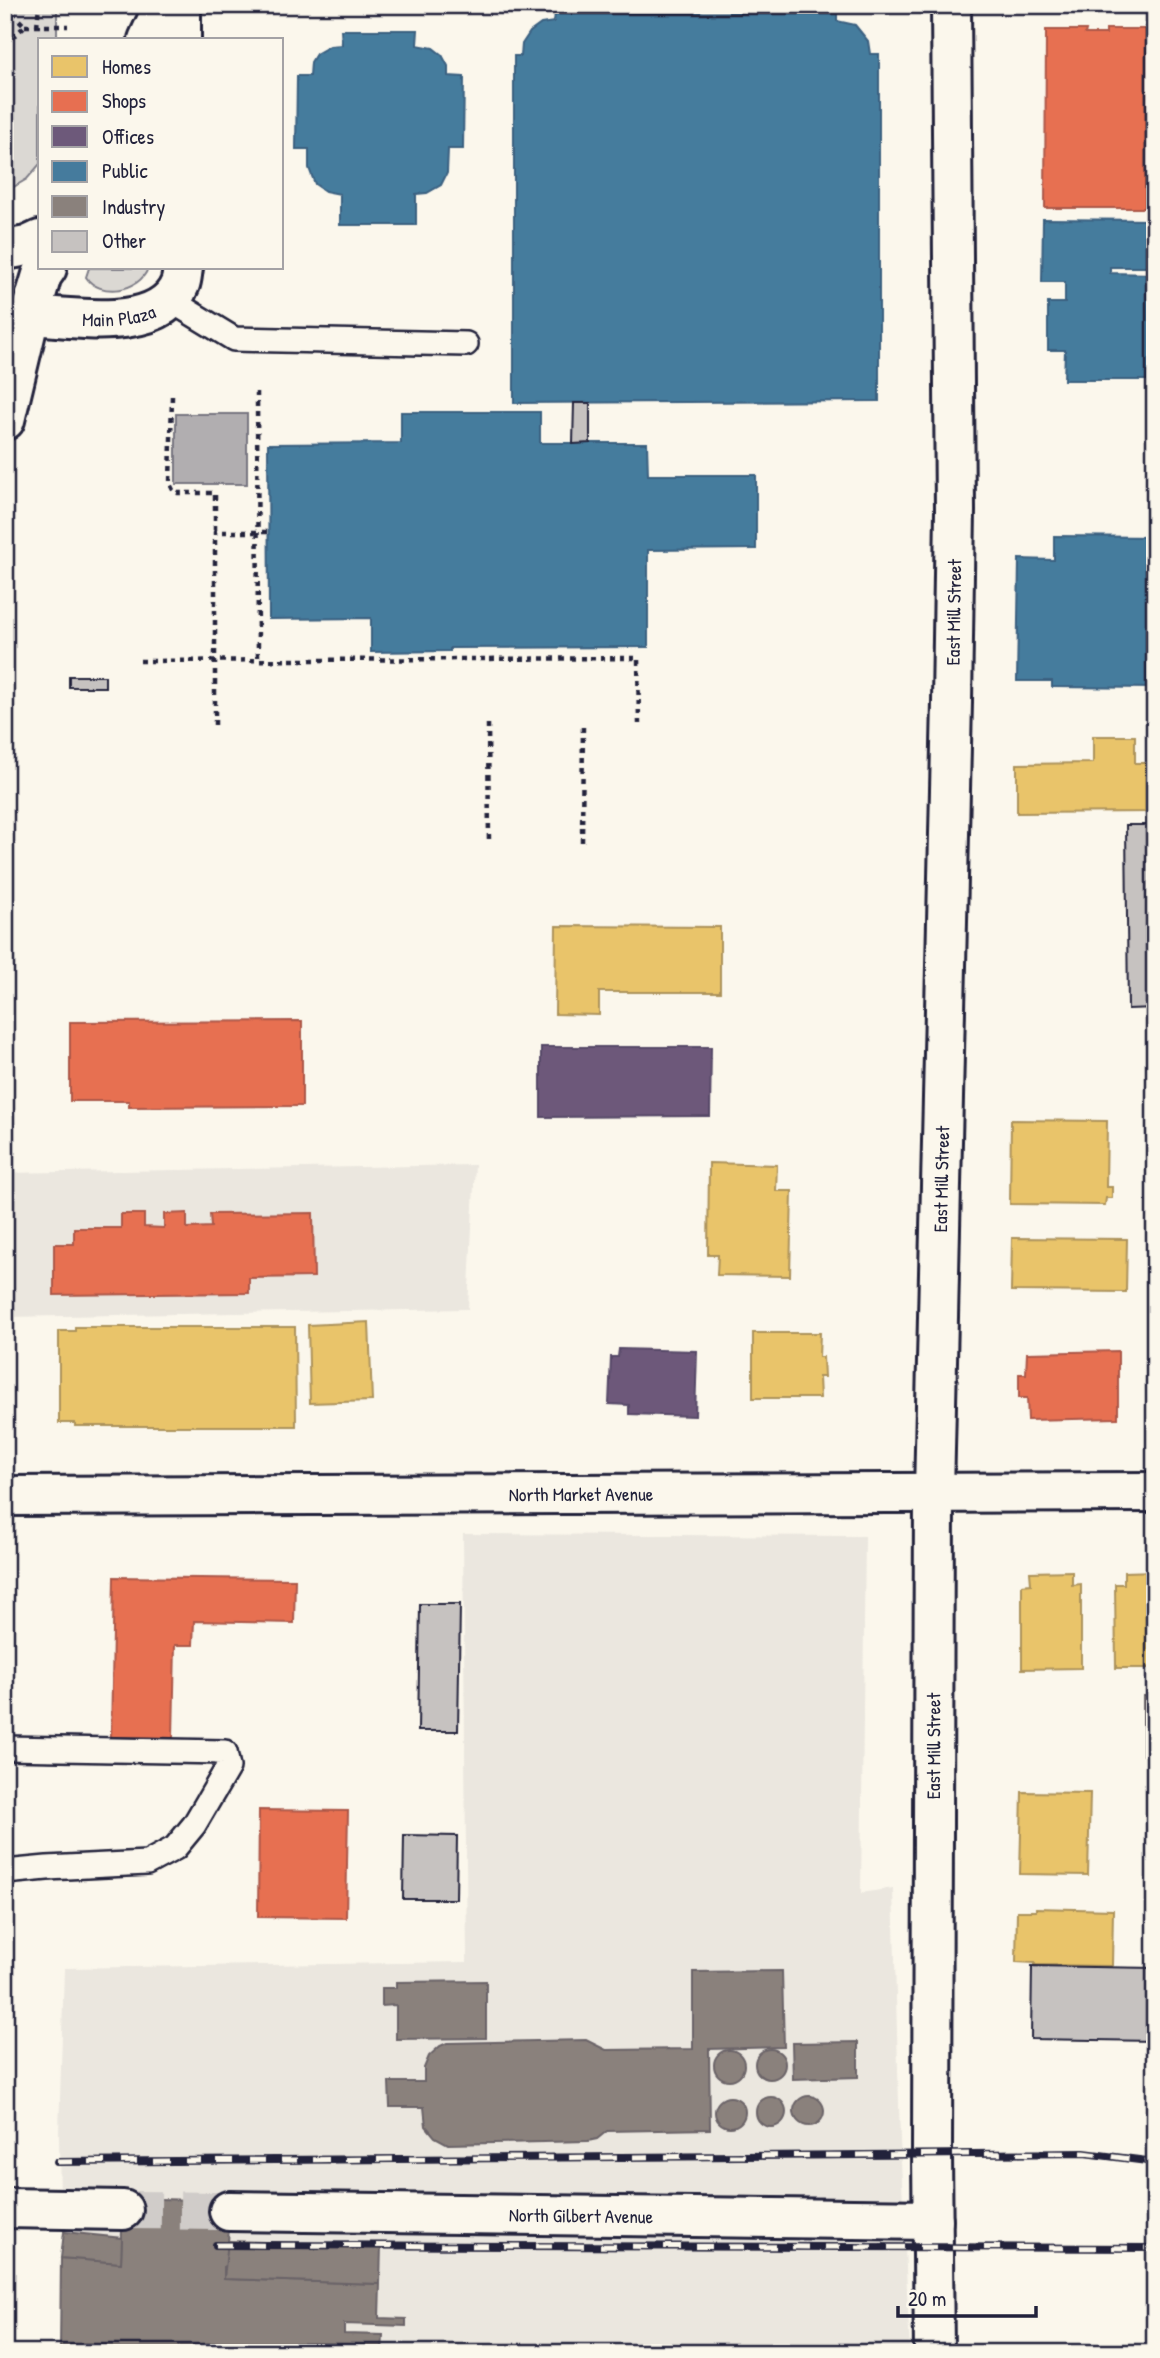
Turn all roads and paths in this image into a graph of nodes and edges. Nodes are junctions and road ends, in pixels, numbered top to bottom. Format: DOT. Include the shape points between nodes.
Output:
graph roads {
  1 [pos="39,5"];
  2 [pos="139,5"];
  3 [pos="167,5"];
  4 [pos="181,5"];
  5 [pos="951,5"];
  6 [pos="5,6"];
  7 [pos="25,26"];
  8 [pos="37,26"];
  9 [pos="68,26"];
  10 [pos="138,38"];
  11 [pos="150,38"];
  12 [pos="181,38"];
  13 [pos="5,44"];
  14 [pos="38,241"];
  15 [pos="5,250"];
  16 [pos="46,270"];
  17 [pos="176,284"];
  18 [pos="30,315"];
  19 [pos="466,344"];
  20 [pos="257,392"];
  21 [pos="172,396"];
  22 [pos="5,420"];
  23 [pos="215,532"];
  24 [pos="258,532"];
  25 [pos="269,532"];
  26 [pos="215,660"];
  27 [pos="258,660"];
  28 [pos="140,661"];
  29 [pos="488,724"];
  30 [pos="583,724"];
  31 [pos="639,724"];
  32 [pos="215,725"];
  33 [pos="582,842"];
  34 [pos="489,843"];
  35 [pos="1155,1492"];
  36 [pos="934,1493"];
  37 [pos="5,1496"];
  38 [pos="5,1748"];
  39 [pos="5,1872"];
  40 [pos="5,2208"];
  41 [pos="123,2210"];
  42 [pos="229,2211"];
  43 [pos="933,2220"];
  44 [pos="934,2353"];
  1 -- 8 [label="path"];
  2 -- 10 [label="street"];
  3 -- 11 [label="street"];
  4 -- 12 [label="street"];
  5 -- 36 [label="street, East Mill Street" via="954,534"];
  6 -- 7 [label="path"];
  7 -- 8 [label="path"];
  7 -- 13 [label="path"];
  8 -- 9 [label="path"];
  14 -- 15 [label="street"];
  16 -- 18 [label="street"];
  17 -- 18 [label="street, Main Plaza" via="152,311 115,319"];
  17 -- 19 [label="lane" via="234,339"];
  18 -- 22 [label="street"];
  20 -- 24 [label="path"];
  21 -- 23 [label="path" via="171,488 178,493 215,493"];
  23 -- 24 [label="path"];
  23 -- 26 [label="path"];
  24 -- 25 [label="path"];
  24 -- 27 [label="path"];
  26 -- 27 [label="path"];
  26 -- 28 [label="path"];
  26 -- 32 [label="path"];
  27 -- 31 [label="path" via="638,658"];
  29 -- 34 [label="path"];
  30 -- 33 [label="path"];
  35 -- 36 [label="street, North Market Avenue"];
  36 -- 37 [label="street, North Market Avenue"];
  36 -- 43 [label="street, East Mill Street"];
  38 -- 39 [label="lane" via="225,1752 228,1767 175,1848 147,1863"];
  40 -- 41 [label="street"];
  42 -- 43 [label="street, North Gilbert Avenue"];
  43 -- 44 [label="street, East Mill Street"];
}
